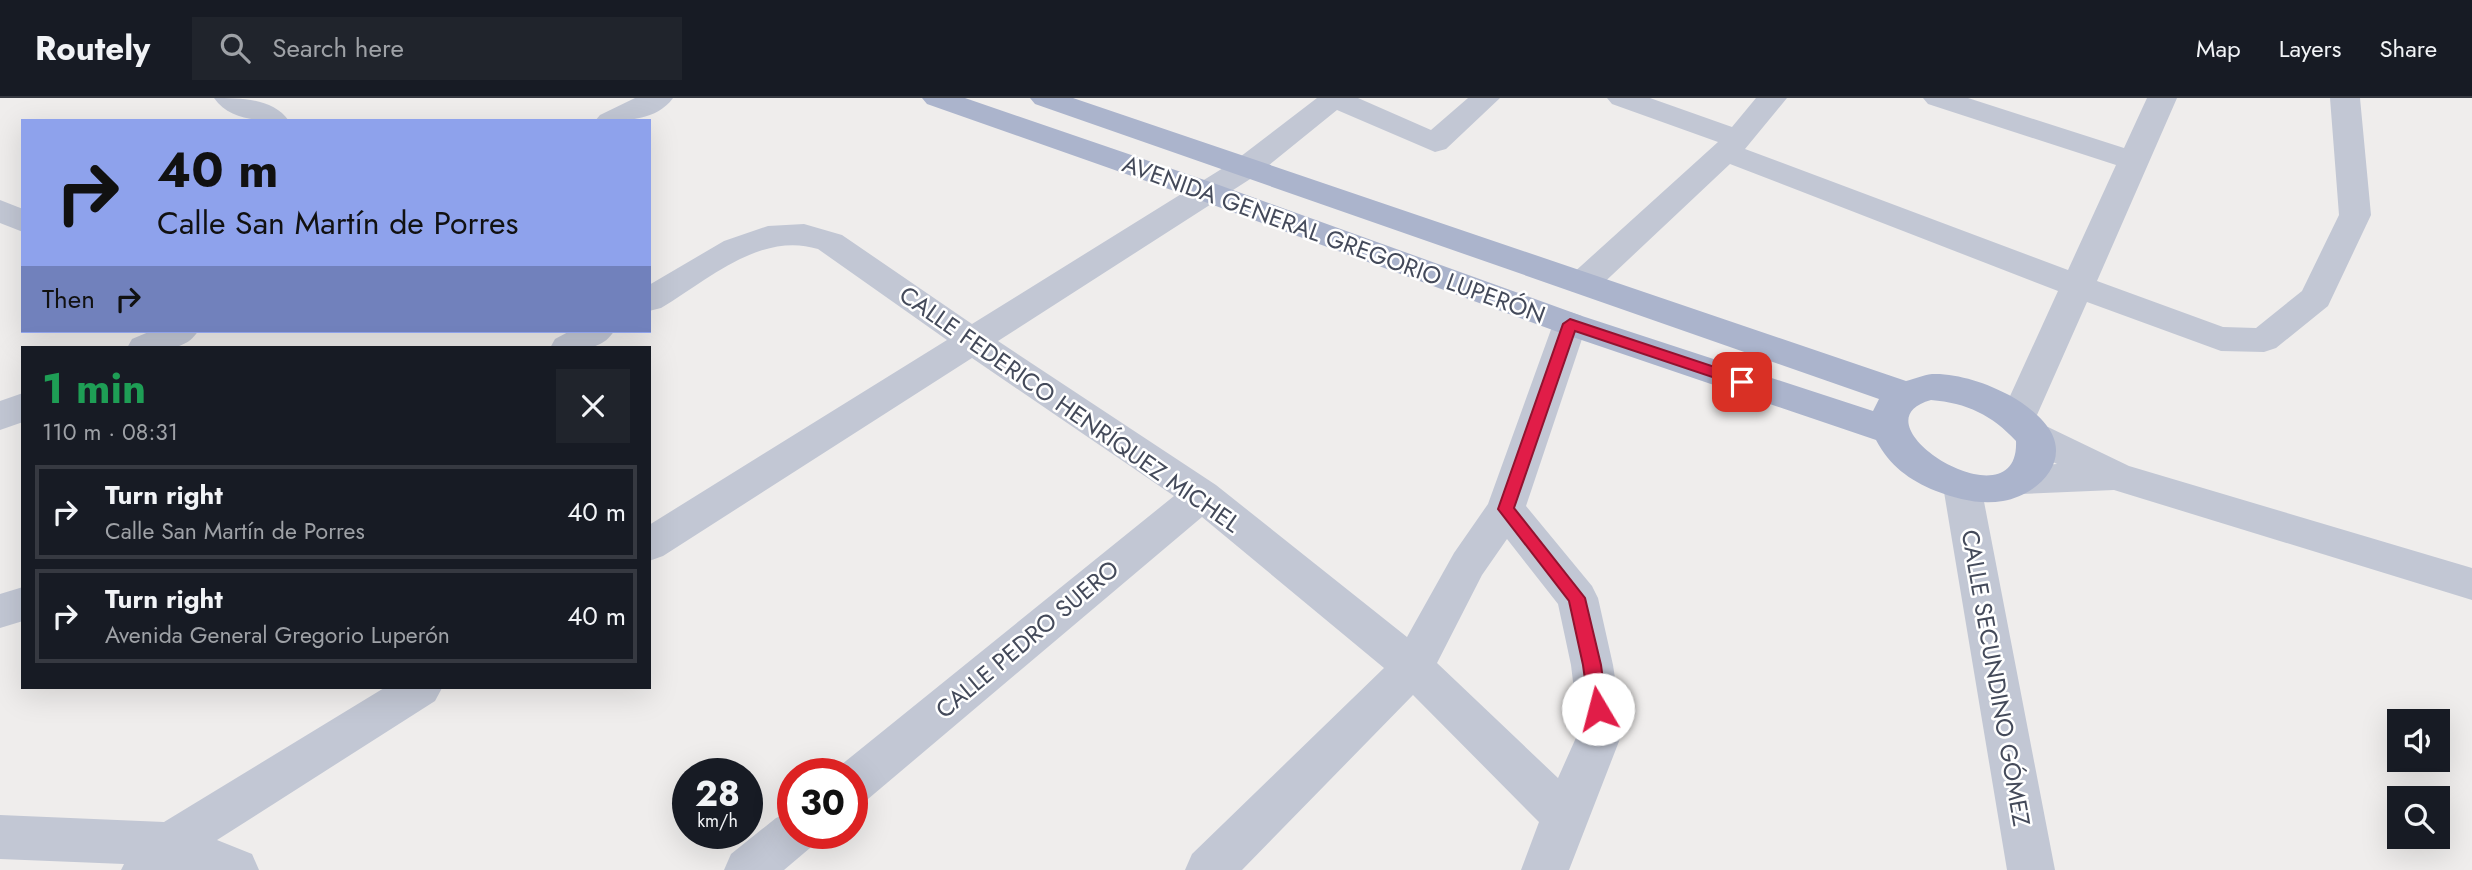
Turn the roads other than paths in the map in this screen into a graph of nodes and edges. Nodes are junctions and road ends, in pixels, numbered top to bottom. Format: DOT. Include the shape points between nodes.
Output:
graph roads {
  1 [pos="229,98"];
  2 [pos="659,98"];
  3 [pos="937,98"];
  4 [pos="1045,98"];
  5 [pos="1335,98"];
  6 [pos="1485,98"];
  7 [pos="1622,98"];
  8 [pos="1772,98"];
  9 [pos="1938,98"];
  10 [pos="2162,98"];
  11 [pos="2345,98"];
  12 [pos="270,119"];
  13 [pos="614,119"];
  14 [pos="1730,145"];
  15 [pos="2134,161"];
  16 [pos="1247,167"];
  17 [pos="1208,192"];
  18 [pos="0,210"];
  19 [pos="21,221"];
  20 [pos="1583,283"];
  21 [pos="2079,285"];
  22 [pos="651,299"];
  23 [pos="1570,324"];
  24 [pos="177,333"];
  25 [pos="593,333"];
  26 [pos="974,342"];
  27 [pos="148,346"];
  28 [pos="571,346"];
  29 [pos="1906,394"];
  30 [pos="21,407"];
  31 [pos="0,417"];
  32 [pos="2027,427"];
  33 [pos="1890,431"];
  34 [pos="2117,477"];
  35 [pos="2021,480"];
  36 [pos="1962,486"];
  37 [pos="1202,495"];
  38 [pos="1506,509"];
  39 [pos="651,544"];
  40 [pos="2472,584"];
  41 [pos="21,605"];
  42 [pos="0,611"];
  43 [pos="1413,667"];
  44 [pos="418,689"];
  45 [pos="868,771"];
  46 [pos="1565,816"];
  47 [pos="0,837"];
  48 [pos="777,846"];
  49 [pos="158,857"];
  50 [pos="236,870"];
  51 [pos="748,870"];
  52 [pos="1209,870"];
  53 [pos="1545,870"];
  54 [pos="2031,870"];
  1 -- 12 [label="street"];
  2 -- 13 [label="street"];
  3 -- 17 [label="main road, AVENIDA GENERAL GREGORIO LUPERÓN"];
  4 -- 16 [label="main road, AVENIDA GENERAL GREGORIO LUPERÓN"];
  5 -- 6 [label="street" via="1435,143"];
  5 -- 16 [label="street"];
  7 -- 14 [label="street"];
  8 -- 14 [label="street"];
  9 -- 15 [label="street"];
  10 -- 15 [label="street"];
  11 -- 21 [label="street" via="2355,215 2316,298 2264,341 2221,339"];
  14 -- 20 [label="street"];
  14 -- 21 [label="street"];
  15 -- 21 [label="street"];
  16 -- 17 [label="street"];
  16 -- 20 [label="main road, AVENIDA GENERAL GREGORIO LUPERÓN"];
  17 -- 23 [label="main road, AVENIDA GENERAL GREGORIO LUPERÓN"];
  17 -- 26 [label="street"];
  18 -- 19 [label="street"];
  20 -- 29 [label="main road, AVENIDA GENERAL GREGORIO LUPERÓN"];
  21 -- 32 [label="street"];
  22 -- 26 [label="street, CALLE FEDERICO HENRÍQUEZ MICHEL" via="736,248 768,236 804,234 830,242"];
  23 -- 33 [label="main road, AVENIDA GENERAL GREGORIO LUPERÓN"];
  23 -- 38 [label="street"];
  24 -- 27 [label="street"];
  25 -- 28 [label="street"];
  26 -- 37 [label="street, CALLE FEDERICO HENRÍQUEZ MICHEL"];
  26 -- 39 [label="street"];
  29 -- 32 [label="main road" via="1931,387 1961,389 1993,400"];
  29 -- 33 [label="main road" via="1891,409"];
  30 -- 31 [label="street"];
  32 -- 34 [label="street"];
  32 -- 35 [label="main road" via="2035,463"];
  33 -- 36 [label="main road" via="1904,453 1929,473"];
  34 -- 35 [label="street"];
  34 -- 40 [label="street"];
  35 -- 36 [label="main road" via="1995,488"];
  36 -- 54 [label="street, CALLE SECUNDINO GÓMEZ"];
  37 -- 43 [label="street, CALLE FEDERICO HENRÍQUEZ MICHEL"];
  37 -- 45 [label="street, CALLE PEDRO SUERO"];
  38 -- 43 [label="street" via="1468,565"];
  38 -- 46 [label="street" via="1577,598 1592,665 1601,731"];
  41 -- 42 [label="street"];
  43 -- 46 [label="street, CALLE FEDERICO HENRÍQUEZ MICHEL"];
  43 -- 52 [label="street"];
  44 -- 49 [label="street"];
  46 -- 53 [label="street"];
  47 -- 49 [label="street"];
  48 -- 51 [label="street"];
  49 -- 50 [label="street"];
}
